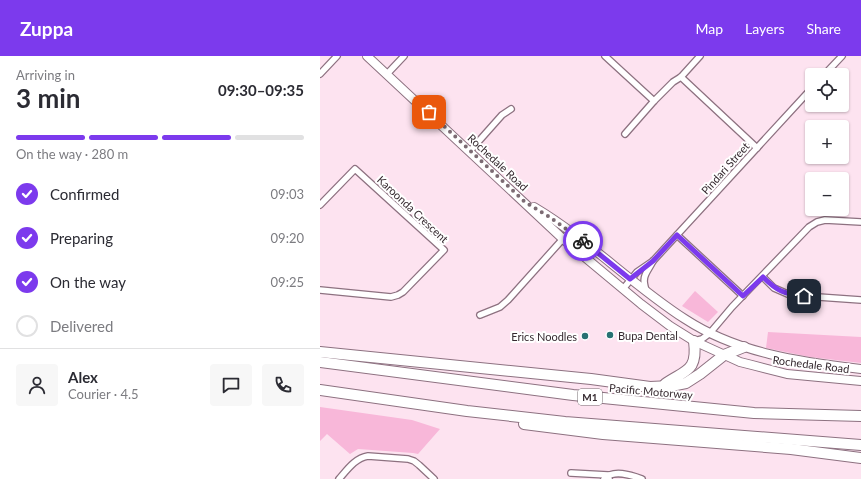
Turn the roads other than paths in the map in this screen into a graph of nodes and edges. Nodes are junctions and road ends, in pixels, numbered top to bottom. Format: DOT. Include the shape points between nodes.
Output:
graph roads {
  1 [pos="337,56"];
  2 [pos="368,56"];
  3 [pos="404,56"];
  4 [pos="606,56"];
  5 [pos="700,56"];
  6 [pos="842,56"];
  7 [pos="831,68"];
  8 [pos="320,74"];
  9 [pos="387,74"];
  10 [pos="681,77"];
  11 [pos="805,96"];
  12 [pos="654,101"];
  13 [pos="511,109"];
  14 [pos="625,134"];
  15 [pos="757,148"];
  16 [pos="470,151"];
  17 [pos="525,202"];
  18 [pos="320,205"];
  19 [pos="861,222"];
  20 [pos="570,231"];
  21 [pos="677,235"];
  22 [pos="563,239"];
  23 [pos="653,261"];
  24 [pos="763,277"];
  25 [pos="630,279"];
  26 [pos="623,289"];
  27 [pos="320,290"];
  28 [pos="646,290"];
  29 [pos="743,296"];
  30 [pos="861,300"];
  31 [pos="480,315"];
  32 [pos="710,333"];
  33 [pos="694,341"];
  34 [pos="744,347"];
  35 [pos="320,352"];
  36 [pos="724,355"];
  37 [pos="320,362"];
  38 [pos="861,369"];
  39 [pos="861,381"];
  40 [pos="661,387"];
  41 [pos="320,390"];
  42 [pos="371,398"];
  43 [pos="861,416"];
  44 [pos="861,445"];
  45 [pos="861,458"];
  46 [pos="571,473"];
  47 [pos="590,474"];
  48 [pos="607,478"];
  49 [pos="339,479"];
  50 [pos="434,479"];
  51 [pos="597,479"];
  52 [pos="642,479"];
  1 -- 8 [label="street"];
  2 -- 9 [label="main road, Rochedale Road"];
  3 -- 9 [label="street"];
  4 -- 12 [label="street"];
  5 -- 10 [label="street"];
  6 -- 7 [label="street"];
  9 -- 16 [label="main road, Rochedale Road"];
  10 -- 12 [label="street"];
  10 -- 15 [label="street"];
  11 -- 15 [label="street, Pindari Street"];
  12 -- 14 [label="street"];
  13 -- 16 [label="street" via="502,115"];
  15 -- 21 [label="street, Pindari Street"];
  16 -- 17 [label="main road, Rochedale Road"];
  17 -- 20 [label="main road, Rochedale Road"];
  17 -- 22 [label="main road, Rochedale Road"];
  18 -- 27 [label="street, Karoonda Crescent" via="355,169 444,250 398,295 391,297"];
  19 -- 24 [label="street" via="817,222 809,227"];
  20 -- 22 [label="street"];
  20 -- 25 [label="main road, Rochedale Road"];
  21 -- 23 [label="street, Pindari Street"];
  21 -- 29 [label="street"];
  22 -- 26 [label="main road, Rochedale Road"];
  22 -- 31 [label="street" via="508,300 500,307"];
  23 -- 25 [label="street, Pindari Street"];
  23 -- 28 [label="street, Pindari Street" via="644,278"];
  24 -- 29 [label="street"];
  24 -- 30 [label="street" via="774,288 790,295"];
  25 -- 26 [label="street, Pindari Street"];
  25 -- 28 [label="main road, Rochedale Road"];
  26 -- 33 [label="main road, Rochedale Road" via="670,326"];
  28 -- 32 [label="main road, Rochedale Road" via="685,319"];
  29 -- 32 [label="street"];
  32 -- 33 [label="street"];
  32 -- 34 [label="main road, Rochedale Road"];
  33 -- 36 [label="main road, Rochedale Road"];
  33 -- 40 [label="highway" via="695,356 689,368"];
  34 -- 36 [label="highway"];
  34 -- 38 [label="main road, Rochedale Road" via="780,357"];
  35 -- 40 [label="highway"];
  36 -- 39 [label="main road, Rochedale Road" via="752,366 787,374"];
  36 -- 40 [label="highway" via="692,380"];
  37 -- 43 [label="highway, Pacific Motorway / M1" via="572,396 754,413"];
  41 -- 42 [label="highway"];
  42 -- 44 [label="highway" via="565,422"];
  42 -- 45 [label="highway" via="441,414 603,434 791,449"];
  46 -- 47 [label="street"];
  47 -- 48 [label="street"];
  47 -- 51 [label="street"];
  48 -- 52 [label="street" via="612,474"];
  49 -- 50 [label="street" via="355,461 368,456 414,461"];
}
